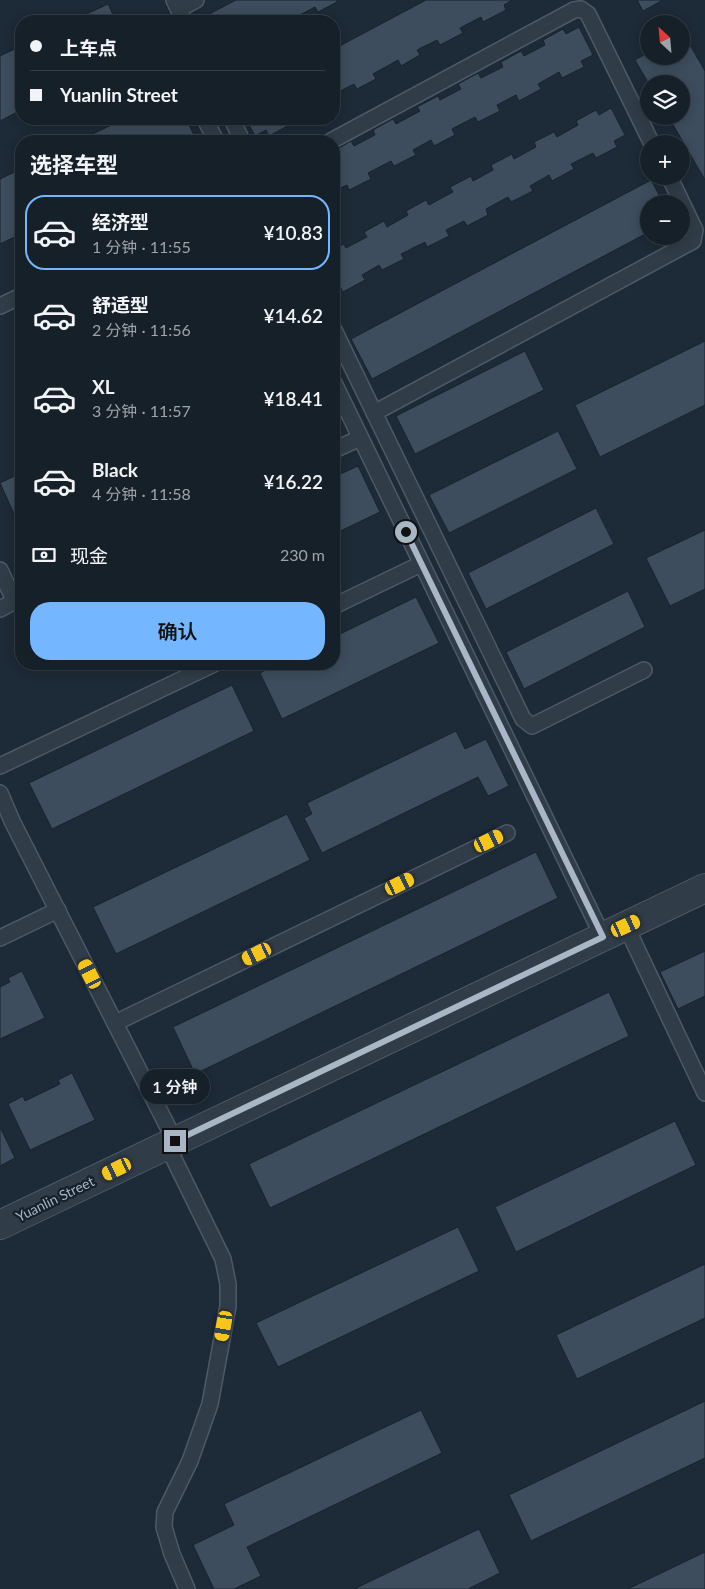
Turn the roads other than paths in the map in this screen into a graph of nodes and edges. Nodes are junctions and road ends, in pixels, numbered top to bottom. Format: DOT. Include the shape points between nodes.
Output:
graph roads {
  1 [pos="196,0"];
  2 [pos="179,10"];
  3 [pos="648,135"];
  4 [pos="340,136"];
  5 [pos="673,185"];
  6 [pos="15,299"];
  7 [pos="0,306"];
  8 [pos="340,342"];
  9 [pos="340,396"];
  10 [pos="374,413"];
  11 [pos="360,438"];
  12 [pos="340,447"];
  13 [pos="421,564"];
  14 [pos="0,570"];
  15 [pos="15,595"];
  16 [pos="15,602"];
  17 [pos="340,603"];
  18 [pos="0,609"];
  19 [pos="201,670"];
  20 [pos="644,670"];
  21 [pos="0,766"];
  22 [pos="0,793"];
  23 [pos="507,833"];
  24 [pos="705,888"];
  25 [pos="58,910"];
  26 [pos="614,931"];
  27 [pos="0,938"];
  28 [pos="115,1023"];
  29 [pos="705,1093"];
  30 [pos="171,1143"];
  31 [pos="0,1225"];
  32 [pos="187,1589"];
  1 -- 2 [label="lane"];
  3 -- 4 [label="lane" via="588,14 581,9"];
  5 -- 10 [label="lane" via="695,230 693,241"];
  6 -- 7 [label="lane"];
  8 -- 10 [label="lane"];
  9 -- 11 [label="lane"];
  10 -- 20 [label="lane" via="523,719 532,726"];
  11 -- 12 [label="lane"];
  11 -- 13 [label="lane"];
  13 -- 17 [label="lane"];
  13 -- 26 [label="lane"];
  14 -- 15 [label="lane"];
  16 -- 18 [label="lane"];
  19 -- 21 [label="lane"];
  22 -- 25 [label="lane"];
  23 -- 28 [label="lane"];
  24 -- 26 [label="street, Yuanlin Street"];
  25 -- 27 [label="lane"];
  25 -- 28 [label="lane"];
  26 -- 29 [label="lane"];
  26 -- 30 [label="street, Yuanlin Street"];
  28 -- 30 [label="lane"];
  30 -- 31 [label="street, Yuanlin Street"];
  30 -- 32 [label="lane" via="223,1259 228,1284 228,1306 210,1404 190,1461 165,1512 164,1527"];
}
